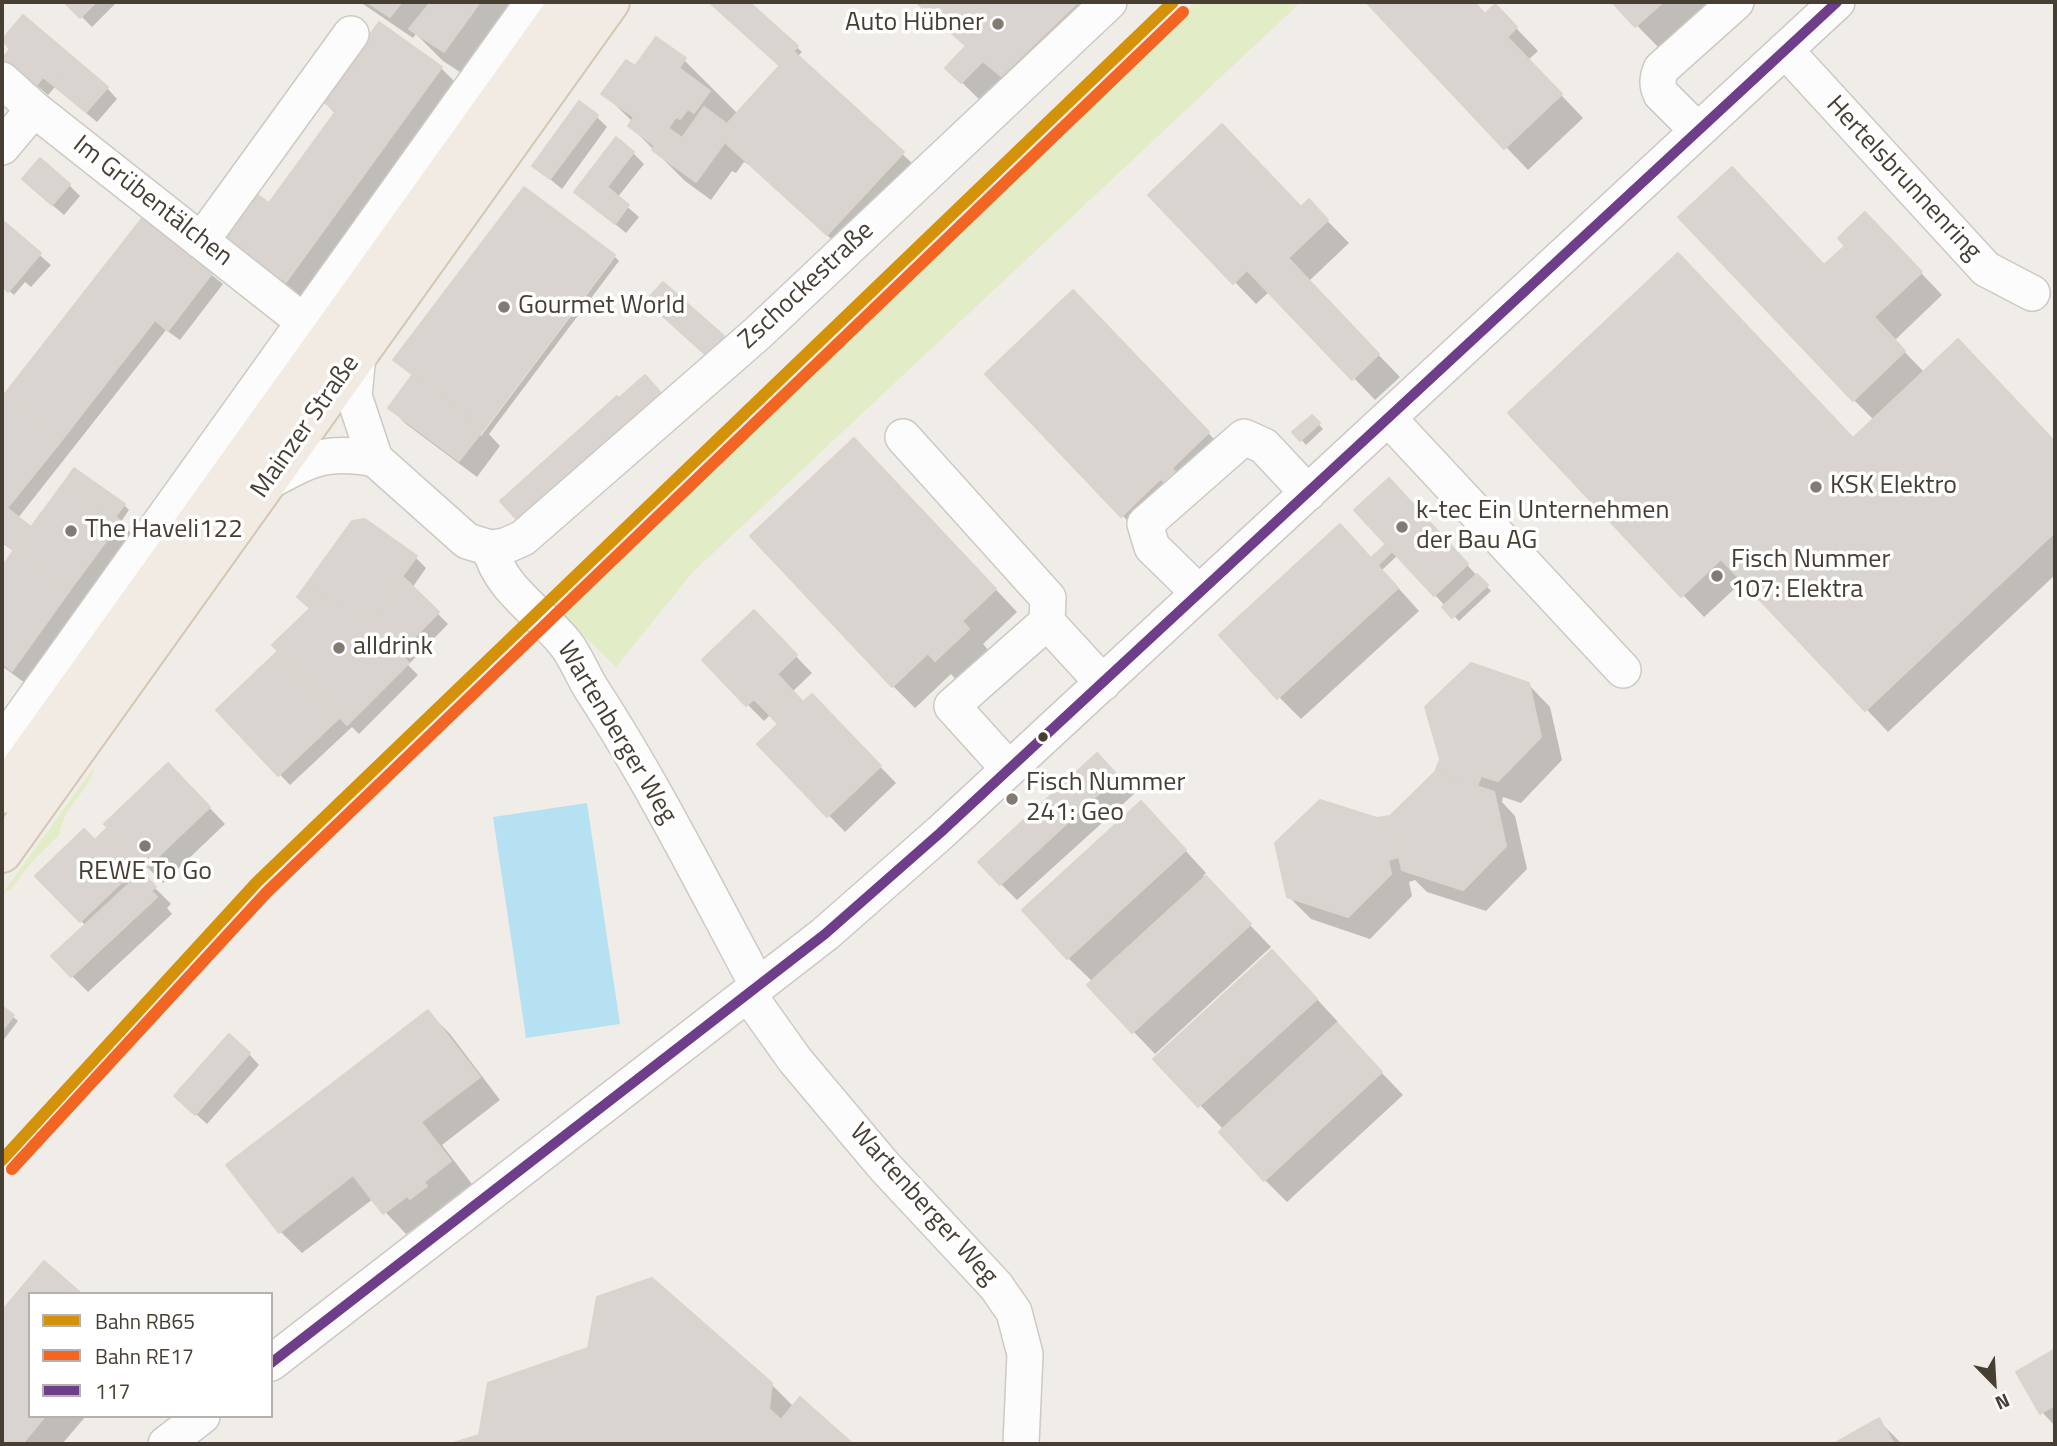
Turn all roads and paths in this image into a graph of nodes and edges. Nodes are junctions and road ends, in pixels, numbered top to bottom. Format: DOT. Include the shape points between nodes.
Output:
graph roads {
  1 [pos="533,2"];
  2 [pos="569,2"];
  3 [pos="610,2"];
  4 [pos="1108,2"];
  5 [pos="1736,2"];
  6 [pos="1830,4"];
  7 [pos="351,34"];
  8 [pos="1785,50"];
  9 [pos="2,80"];
  10 [pos="34,109"];
  11 [pos="1698,131"];
  12 [pos="2,147"];
  13 [pos="201,241"];
  14 [pos="2032,293"];
  15 [pos="304,321"];
  16 [pos="358,354"];
  17 [pos="1388,418"];
  18 [pos="902,437"];
  19 [pos="375,459"];
  20 [pos="266,482"];
  21 [pos="1308,493"];
  22 [pos="490,548"];
  23 [pos="1199,593"];
  24 [pos="1047,622"];
  25 [pos="1623,670"];
  26 [pos="1103,683"];
  27 [pos="2,744"];
  28 [pos="1009,769"];
  29 [pos="2,794"];
  30 [pos="2,853"];
  31 [pos="753,990"];
  32 [pos="273,1361"];
  33 [pos="199,1418"];
  34 [pos="166,1444"];
  35 [pos="1021,1444"];
  1 -- 15 [label="street"];
  2 -- 29 [label="main road, Mainzer Straße"];
  3 -- 16 [label="main road, Mainzer Straße"];
  4 -- 22 [label="street, Zschockestraße" via="759,332 523,538"];
  5 -- 11 [label="street" via="1661,69 1658,77 1661,94"];
  6 -- 8 [label="street"];
  7 -- 13 [label="street"];
  8 -- 11 [label="street"];
  8 -- 14 [label="street, Hertelsbrunnenring" via="1986,269"];
  9 -- 10 [label="street, Im Grübentälchen"];
  10 -- 12 [label="street"];
  10 -- 13 [label="street, Im Grübentälchen"];
  11 -- 17 [label="street"];
  13 -- 15 [label="street, Im Grübentälchen"];
  15 -- 27 [label="street"];
  16 -- 19 [label="street" via="354,396"];
  16 -- 20 [label="main road, Mainzer Straße"];
  17 -- 21 [label="street"];
  17 -- 25 [label="street"];
  18 -- 24 [label="street" via="1048,597"];
  19 -- 20 [label="street" via="353,455 314,458"];
  19 -- 22 [label="street" via="467,541"];
  20 -- 30 [label="main road, Mainzer Straße"];
  21 -- 23 [label="street"];
  21 -- 23 [label="street" via="1264,446 1244,437 1145,524 1152,547"];
  22 -- 31 [label="street, Wartenberger Weg" via="496,568 565,643 630,748"];
  23 -- 26 [label="street"];
  24 -- 26 [label="street"];
  24 -- 28 [label="street" via="952,706"];
  26 -- 28 [label="street"];
  28 -- 31 [label="street" via="825,934"];
  31 -- 32 [label="street"];
  31 -- 35 [label="street, Wartenberger Weg" via="795,1060 1014,1312 1025,1354"];
  33 -- 34 [label="street"];
}
